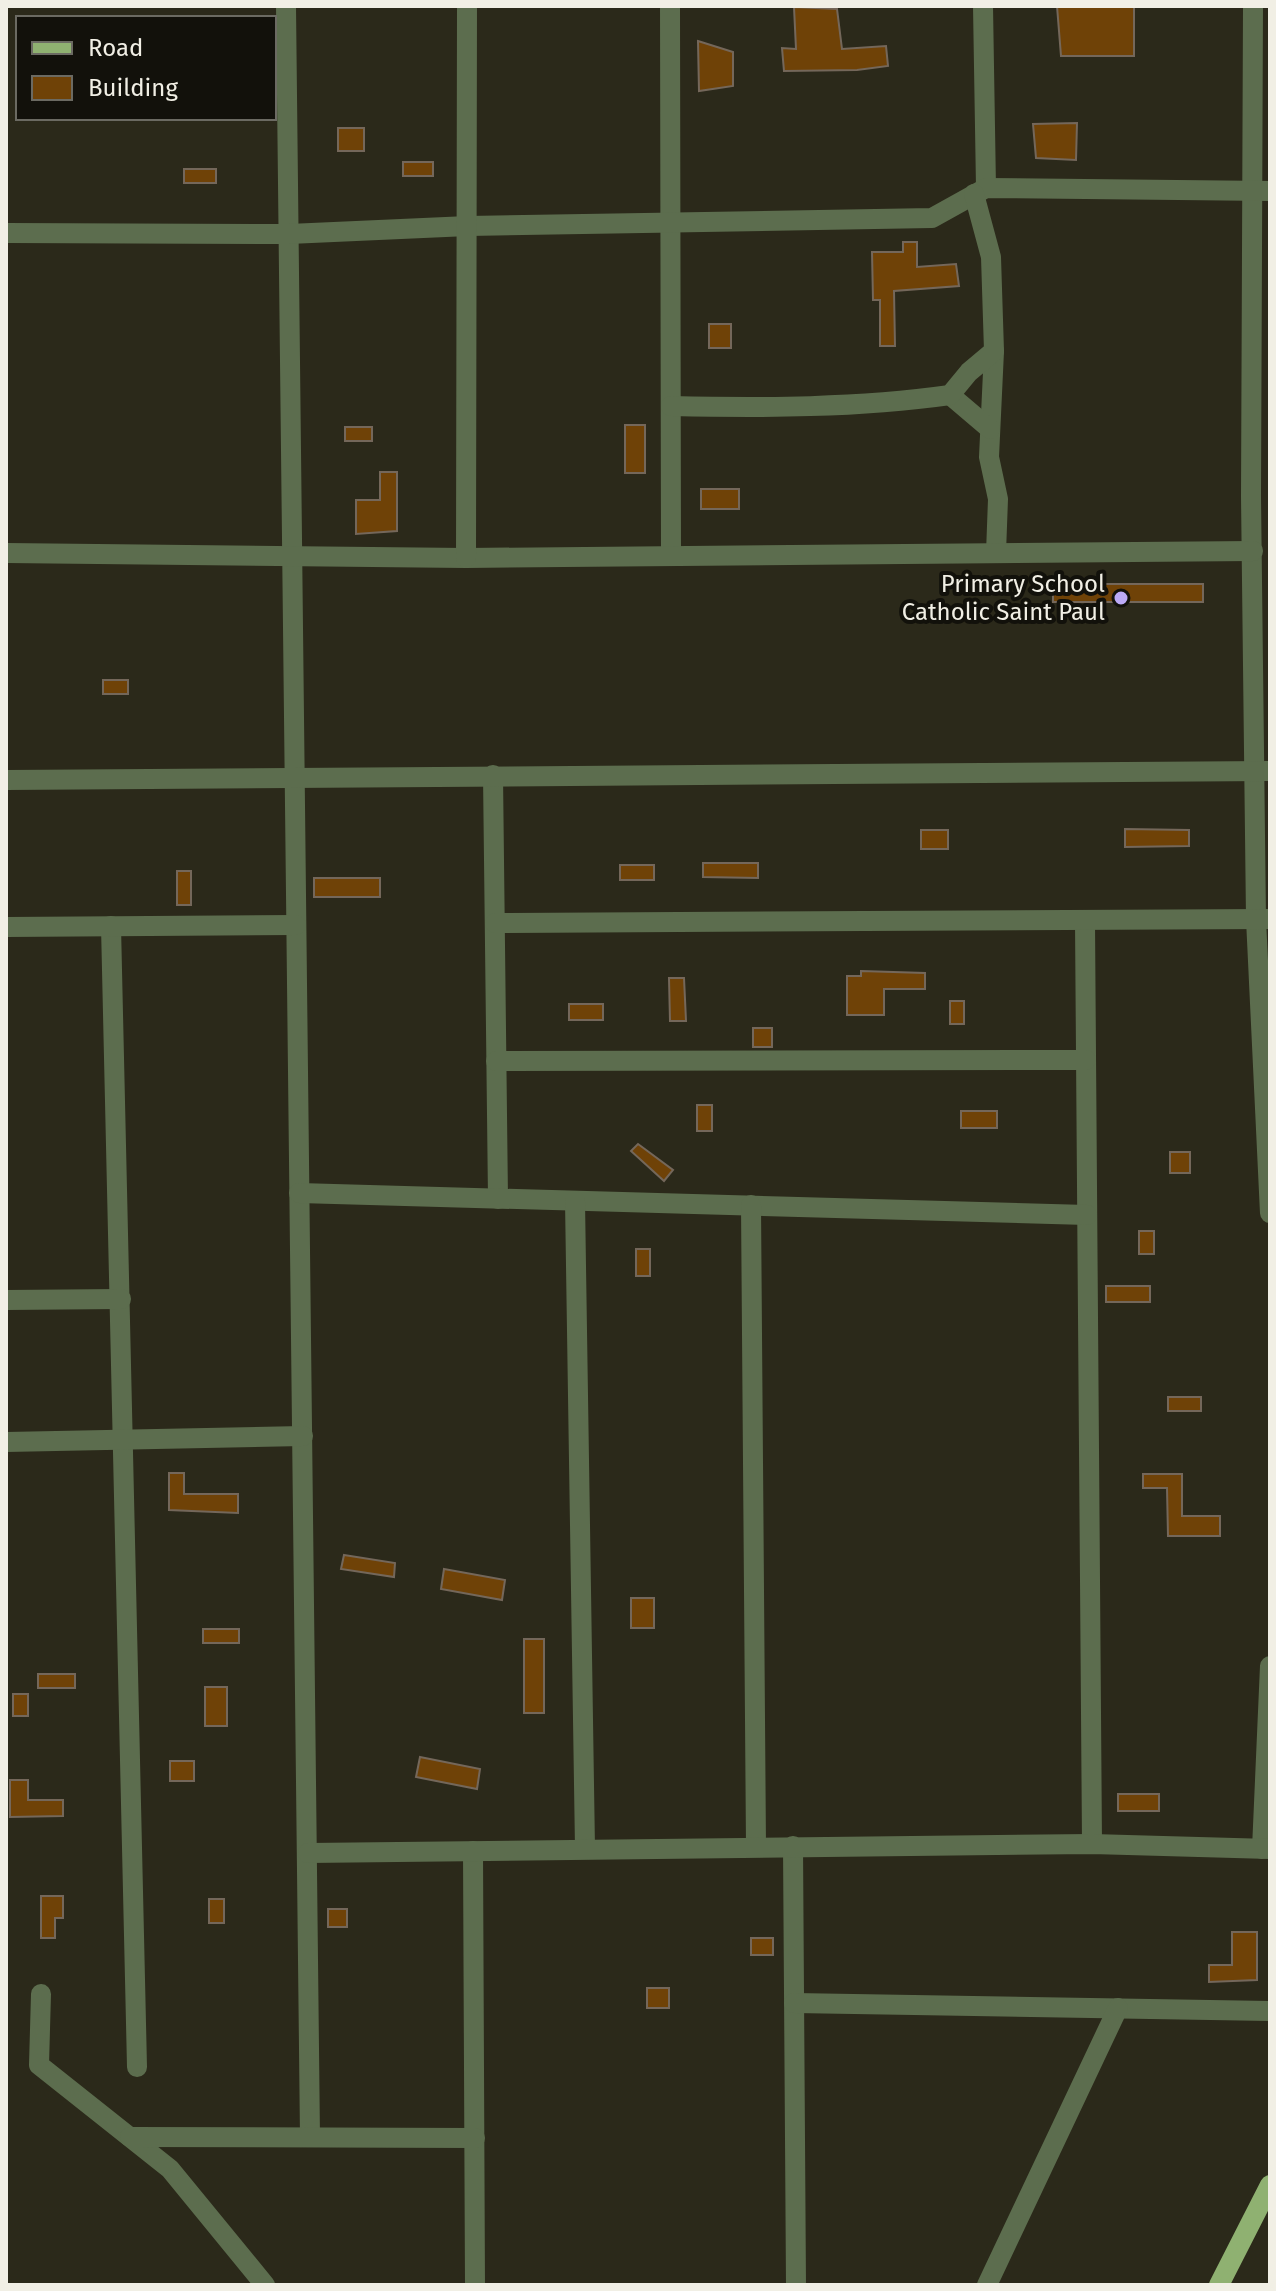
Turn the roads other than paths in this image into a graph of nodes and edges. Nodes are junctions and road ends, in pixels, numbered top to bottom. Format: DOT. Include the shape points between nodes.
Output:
graph roads {
  1 [pos="286,6"];
  2 [pos="467,6"];
  3 [pos="670,6"];
  4 [pos="983,6"];
  5 [pos="1253,6"];
  6 [pos="980,191"];
  7 [pos="1263,191"];
  8 [pos="670,222"];
  9 [pos="468,226"];
  10 [pos="6,233"];
  11 [pos="289,234"];
  12 [pos="994,351"];
  13 [pos="950,395"];
  14 [pos="671,406"];
  15 [pos="990,429"];
  16 [pos="1261,495"];
  17 [pos="1253,551"];
  18 [pos="6,553"];
  19 [pos="996,553"];
  20 [pos="292,556"];
  21 [pos="671,556"];
  22 [pos="466,558"];
  23 [pos="1263,772"];
  24 [pos="493,775"];
  25 [pos="294,777"];
  26 [pos="6,780"];
  27 [pos="1263,919"];
  28 [pos="1085,922"];
  29 [pos="495,923"];
  30 [pos="296,925"];
  31 [pos="111,926"];
  32 [pos="6,927"];
  33 [pos="1086,1060"];
  34 [pos="496,1061"];
  35 [pos="299,1193"];
  36 [pos="498,1199"];
  37 [pos="575,1201"];
  38 [pos="751,1205"];
  39 [pos="1270,1213"];
  40 [pos="1087,1215"];
  41 [pos="121,1299"];
  42 [pos="6,1300"];
  43 [pos="303,1436"];
  44 [pos="124,1440"];
  45 [pos="6,1442"];
  46 [pos="1270,1666"];
  47 [pos="1092,1844"];
  48 [pos="793,1846"];
  49 [pos="756,1847"];
  50 [pos="585,1849"];
  51 [pos="1266,1849"];
  52 [pos="473,1851"];
  53 [pos="308,1853"];
  54 [pos="41,1994"];
  55 [pos="794,2003"];
  56 [pos="1118,2008"];
  57 [pos="1270,2011"];
  58 [pos="137,2067"];
  59 [pos="130,2137"];
  60 [pos="310,2137"];
  61 [pos="475,2138"];
  62 [pos="1267,2199"];
  63 [pos="265,2285"];
  64 [pos="475,2285"];
  65 [pos="796,2285"];
  66 [pos="987,2285"];
  67 [pos="1219,2285"];
  1 -- 11 [label="street"];
  2 -- 9 [label="street"];
  3 -- 8 [label="street"];
  4 -- 6 [label="street"];
  5 -- 7 [label="street"];
  6 -- 7 [label="street"];
  6 -- 8 [label="street" via="932,218"];
  6 -- 12 [label="street" via="991,257"];
  7 -- 16 [label="street"];
  8 -- 9 [label="street"];
  8 -- 14 [label="street"];
  9 -- 11 [label="street"];
  9 -- 22 [label="street"];
  10 -- 11 [label="street"];
  11 -- 20 [label="street"];
  12 -- 13 [label="street"];
  12 -- 15 [label="street"];
  13 -- 14 [label="street" via="776,409"];
  13 -- 15 [label="street"];
  14 -- 21 [label="street"];
  15 -- 19 [label="street" via="999,515"];
  16 -- 17 [label="street"];
  17 -- 19 [label="street"];
  17 -- 23 [label="street"];
  18 -- 20 [label="street"];
  19 -- 21 [label="street"];
  20 -- 22 [label="street"];
  20 -- 25 [label="street"];
  21 -- 22 [label="street"];
  23 -- 24 [label="street"];
  23 -- 27 [label="street"];
  24 -- 25 [label="street"];
  24 -- 29 [label="street"];
  25 -- 26 [label="street"];
  25 -- 30 [label="street"];
  27 -- 28 [label="street"];
  27 -- 39 [label="street"];
  28 -- 29 [label="street"];
  28 -- 33 [label="street"];
  29 -- 34 [label="street"];
  30 -- 31 [label="street"];
  30 -- 35 [label="street"];
  31 -- 32 [label="street"];
  31 -- 41 [label="street"];
  33 -- 34 [label="street"];
  33 -- 40 [label="street"];
  34 -- 36 [label="street"];
  35 -- 36 [label="street"];
  35 -- 43 [label="street"];
  36 -- 37 [label="street"];
  37 -- 38 [label="street"];
  37 -- 50 [label="street"];
  38 -- 40 [label="street"];
  38 -- 49 [label="street"];
  40 -- 47 [label="street"];
  41 -- 42 [label="street"];
  41 -- 44 [label="street"];
  43 -- 44 [label="street"];
  43 -- 53 [label="street"];
  44 -- 45 [label="street"];
  44 -- 58 [label="street"];
  46 -- 51 [label="street"];
  47 -- 48 [label="street"];
  47 -- 51 [label="street"];
  48 -- 49 [label="street"];
  48 -- 55 [label="street"];
  49 -- 50 [label="street"];
  50 -- 52 [label="street"];
  52 -- 53 [label="street"];
  52 -- 61 [label="street"];
  53 -- 60 [label="street"];
  54 -- 59 [label="street" via="39,2065"];
  55 -- 56 [label="street"];
  55 -- 65 [label="street"];
  56 -- 57 [label="street"];
  56 -- 66 [label="street"];
  59 -- 60 [label="street"];
  59 -- 63 [label="street" via="170,2169"];
  60 -- 61 [label="street"];
  61 -- 64 [label="street"];
  62 -- 67 [label="main road"];
}
